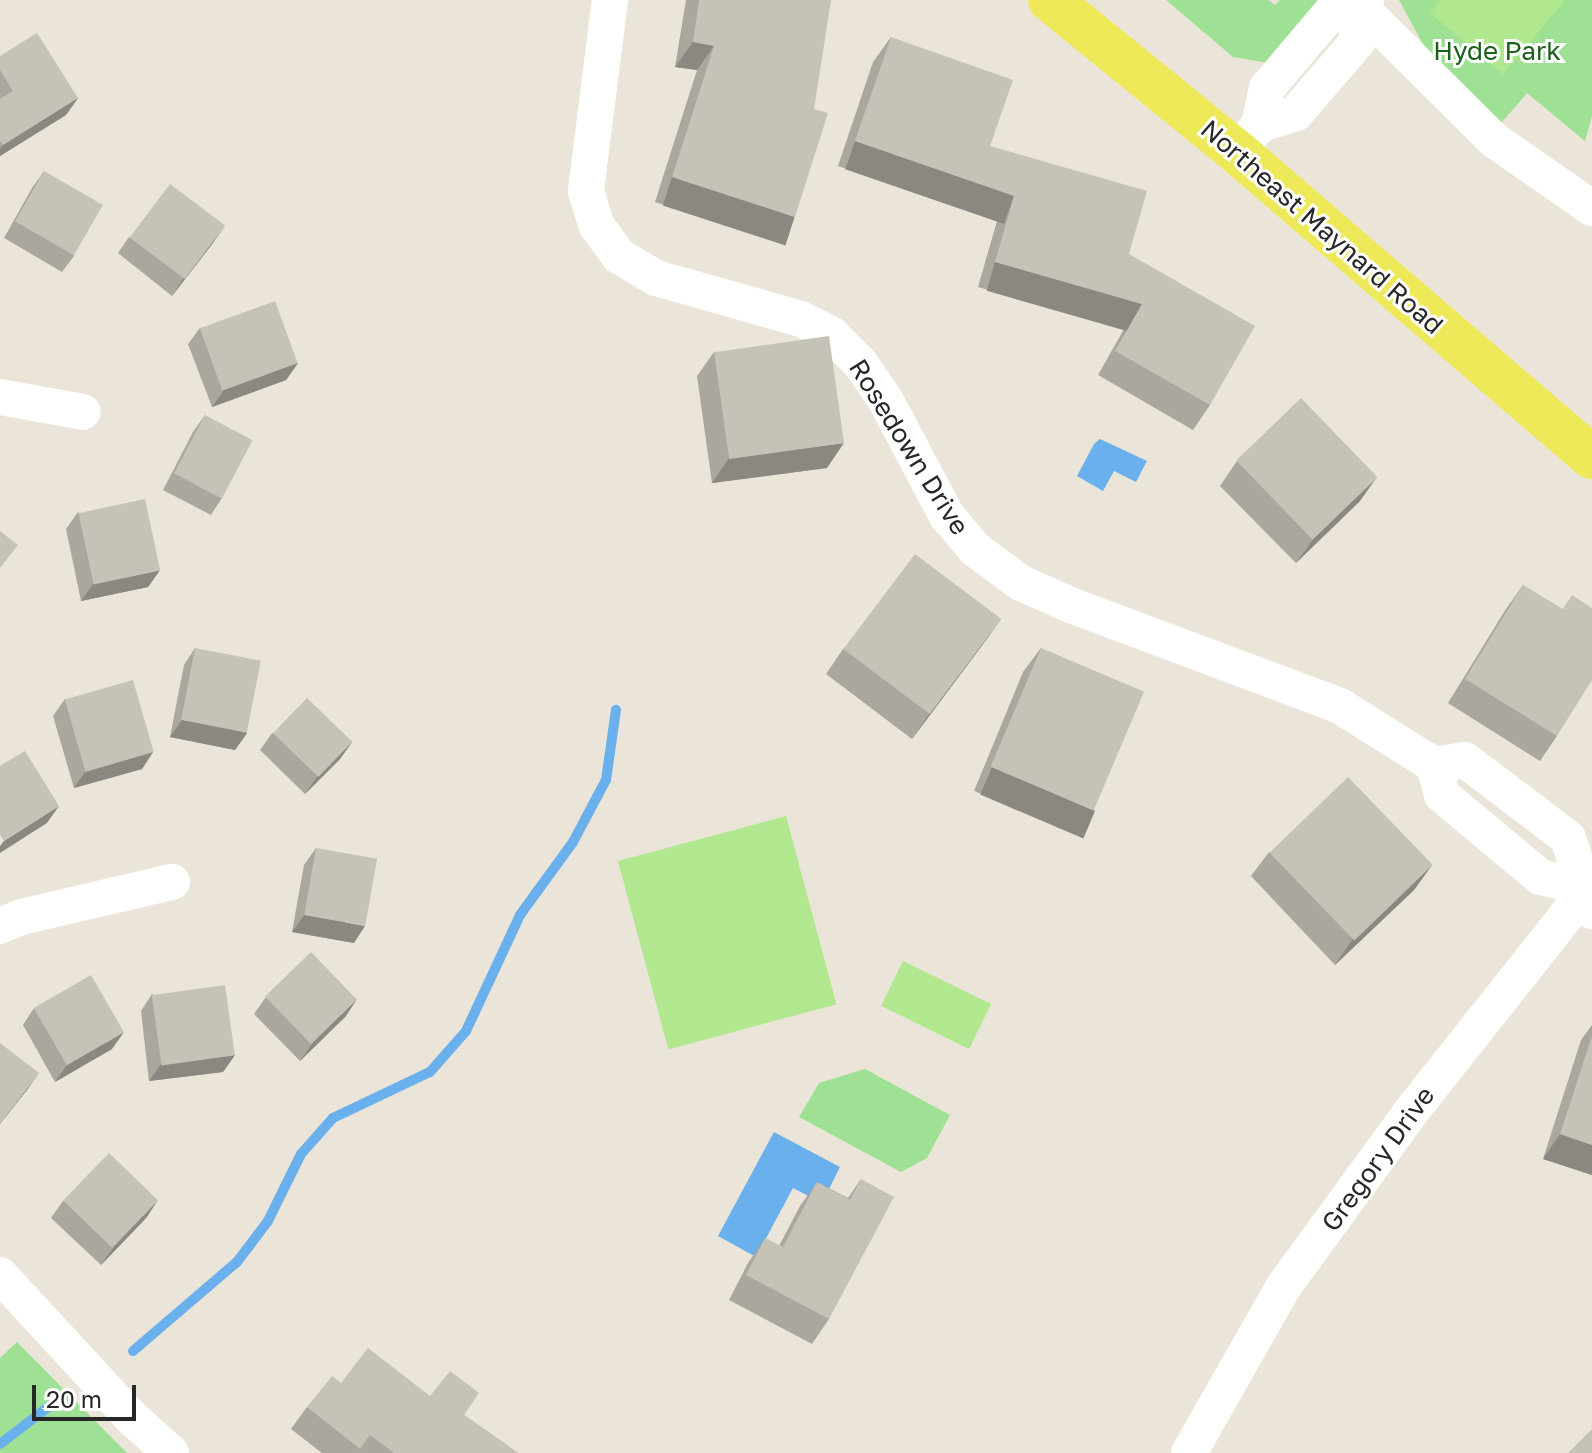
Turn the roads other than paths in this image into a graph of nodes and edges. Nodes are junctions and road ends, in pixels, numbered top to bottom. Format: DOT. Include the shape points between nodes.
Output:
graph roads {
  1 [pos="610,0"];
  2 [pos="1050,0"];
  3 [pos="1358,6"];
  4 [pos="1248,138"];
  5 [pos="1592,208"];
  6 [pos="0,397"];
  7 [pos="83,412"];
  8 [pos="1592,457"];
  9 [pos="1434,765"];
  10 [pos="172,882"];
  11 [pos="1591,893"];
  12 [pos="0,926"];
  13 [pos="0,1275"];
  14 [pos="171,1453"];
  15 [pos="1189,1453"];
  1 -- 9 [label="street, Rosedown Drive" via="586,191 597,226 619,256 656,278 801,319 832,335 886,401 947,516 976,550 1021,583 1340,706"];
  2 -- 4 [label="main road, Northeast Maynard Road"];
  3 -- 4 [label="street" via="1333,10 1267,88"];
  3 -- 5 [label="street" via="1494,140"];
  4 -- 8 [label="main road, Northeast Maynard Road"];
  6 -- 7 [label="street"];
  9 -- 11 [label="street" via="1442,795 1540,877"];
  9 -- 11 [label="street" via="1465,760 1568,838"];
  10 -- 12 [label="street"];
  11 -- 15 [label="street, Gregory Drive" via="1410,1113 1284,1286"];
  13 -- 14 [label="street"];
}
